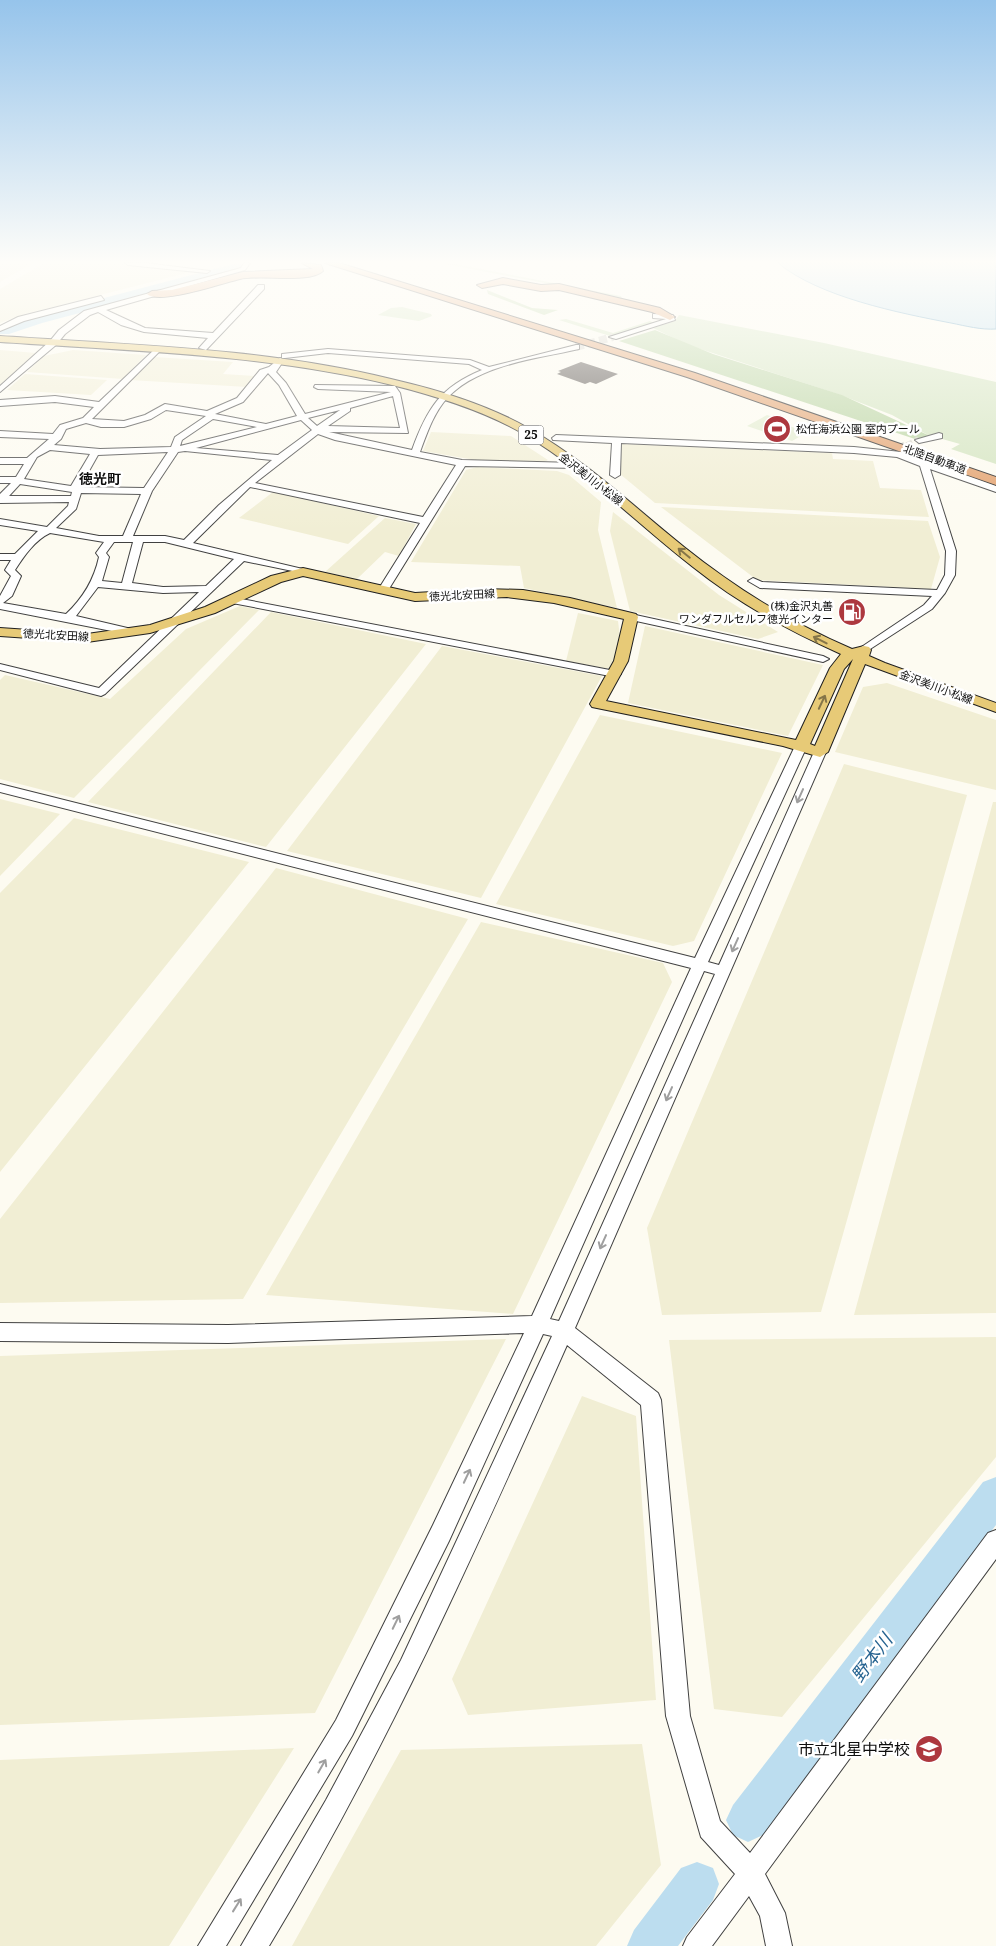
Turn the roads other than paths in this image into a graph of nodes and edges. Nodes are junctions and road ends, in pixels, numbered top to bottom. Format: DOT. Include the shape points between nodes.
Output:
graph roads {
  1 [pos="41,354"];
  2 [pos="152,354"];
  3 [pos="195,354"];
  4 [pos="235,354"];
  5 [pos="302,354"];
  6 [pos="364,354"];
  7 [pos="548,354"];
  8 [pos="624,354"];
  9 [pos="632,354"];
  10 [pos="635,354"];
  11 [pos="644,354"];
  12 [pos="279,362"];
  13 [pos="489,370"];
  14 [pos="696,373"];
  15 [pos="318,387"];
  16 [pos="0,390"];
  17 [pos="396,393"];
  18 [pos="446,394"];
  19 [pos="0,403"];
  20 [pos="351,404"];
  21 [pos="101,405"];
  22 [pos="211,415"];
  23 [pos="302,417"];
  24 [pos="86,420"];
  25 [pos="268,426"];
  26 [pos="317,429"];
  27 [pos="405,431"];
  28 [pos="423,432"];
  29 [pos="0,434"];
  30 [pos="939,436"];
  31 [pos="58,437"];
  32 [pos="556,438"];
  33 [pos="919,440"];
  34 [pos="617,441"];
  35 [pos="48,447"];
  36 [pos="177,449"];
  37 [pos="897,451"];
  38 [pos="95,452"];
  39 [pos="866,453"];
  40 [pos="415,454"];
  41 [pos="282,458"];
  42 [pos="0,461"];
  43 [pos="28,461"];
  44 [pos="462,463"];
  45 [pos="924,464"];
  46 [pos="576,466"];
  47 [pos="996,473"];
  48 [pos="615,475"];
  49 [pos="0,480"];
  50 [pos="18,481"];
  51 [pos="996,481"];
  52 [pos="248,484"];
  53 [pos="996,489"];
  54 [pos="146,491"];
  55 [pos="75,493"];
  56 [pos="1,497"];
  57 [pos="0,522"];
  58 [pos="426,522"];
  59 [pos="49,530"];
  60 [pos="111,539"];
  61 [pos="126,540"];
  62 [pos="139,540"];
  63 [pos="186,544"];
  64 [pos="0,557"];
  65 [pos="18,557"];
  66 [pos="242,557"];
  67 [pos="303,572"];
  68 [pos="754,581"];
  69 [pos="94,584"];
  70 [pos="126,586"];
  71 [pos="209,589"];
  72 [pos="383,590"];
  73 [pos="940,593"];
  74 [pos="231,600"];
  75 [pos="0,601"];
  76 [pos="0,606"];
  77 [pos="632,617"];
  78 [pos="68,618"];
  79 [pos="174,624"];
  80 [pos="0,632"];
  81 [pos="132,632"];
  82 [pos="858,654"];
  83 [pos="823,659"];
  84 [pos="0,667"];
  85 [pos="615,674"];
  86 [pos="996,699"];
  87 [pos="996,708"];
  88 [pos="801,746"];
  89 [pos="820,752"];
  90 [pos="0,788"];
  91 [pos="700,964"];
  92 [pos="724,971"];
  93 [pos="538,1324"];
  94 [pos="564,1331"];
  95 [pos="0,1332"];
  96 [pos="996,1541"];
  97 [pos="751,1873"];
  98 [pos="211,1946"];
  99 [pos="254,1946"];
  100 [pos="696,1946"];
  101 [pos="780,1946"];
  1 -- 16 [label="street"];
  2 -- 21 [label="street"];
  3 -- 12 [label="main road, 金沢美川小松線 / 25"];
  4 -- 12 [label="main road, 金沢美川小松線 / 25"];
  5 -- 12 [label="street"];
  6 -- 13 [label="street" via="470,362"];
  7 -- 13 [label="street"];
  8 -- 14 [label="highway"];
  9 -- 14 [label="highway, 北陸自動車道"];
  10 -- 14 [label="highway, 北陸自動車道"];
  11 -- 14 [label="highway"];
  12 -- 18 [label="main road, 金沢美川小松線 / 25" via="356,373"];
  12 -- 22 [label="street" via="263,372 240,400 223,405 210,412"];
  12 -- 23 [label="street" via="272,374 282,381"];
  13 -- 18 [label="street"];
  14 -- 47 [label="highway, 北陸自動車道"];
  14 -- 51 [label="highway, 北陸自動車道"];
  15 -- 17 [label="street" via="389,387"];
  17 -- 20 [label="street"];
  17 -- 27 [label="street"];
  18 -- 28 [label="street"];
  18 -- 32 [label="main road, 金沢美川小松線 / 25" via="496,408"];
  18 -- 46 [label="main road, 金沢美川小松線 / 25" via="524,430"];
  19 -- 21 [label="street" via="56,399"];
  20 -- 23 [label="street"];
  20 -- 26 [label="street"];
  21 -- 24 [label="street"];
  22 -- 24 [label="street" via="165,407 124,424"];
  22 -- 25 [label="street"];
  22 -- 36 [label="street" via="178,439"];
  23 -- 25 [label="street"];
  23 -- 26 [label="street"];
  24 -- 31 [label="street" via="63,426"];
  25 -- 26 [label="street"];
  25 -- 36 [label="street"];
  26 -- 27 [label="street"];
  26 -- 40 [label="street" via="335,438"];
  26 -- 41 [label="street"];
  27 -- 28 [label="street"];
  28 -- 40 [label="street"];
  29 -- 31 [label="street"];
  30 -- 33 [label="street"];
  31 -- 35 [label="street"];
  32 -- 34 [label="street"];
  32 -- 82 [label="main road, 金沢美川小松線 / 25" via="683,540 748,587"];
  34 -- 39 [label="street"];
  34 -- 48 [label="street"];
  35 -- 38 [label="street"];
  35 -- 43 [label="street"];
  36 -- 38 [label="street"];
  36 -- 41 [label="street"];
  36 -- 54 [label="street"];
  37 -- 39 [label="street"];
  38 -- 55 [label="street"];
  39 -- 45 [label="street" via="898,454"];
  40 -- 44 [label="street"];
  41 -- 52 [label="street"];
  42 -- 43 [label="street"];
  43 -- 50 [label="street"];
  44 -- 46 [label="street"];
  44 -- 58 [label="street"];
  45 -- 53 [label="street"];
  45 -- 73 [label="street" via="952,558 950,575"];
  82 -- 46 [label="main road, 金沢美川小松線 / 25, one-way" via="781,620 741,595 702,568"];
  49 -- 50 [label="street"];
  50 -- 55 [label="street"];
  50 -- 56 [label="street"];
  52 -- 58 [label="street"];
  52 -- 63 [label="street" via="213,514"];
  54 -- 55 [label="street"];
  54 -- 61 [label="street"];
  55 -- 56 [label="street" via="30,500"];
  55 -- 59 [label="street" via="73,507"];
  57 -- 59 [label="street"];
  58 -- 72 [label="street"];
  59 -- 60 [label="street"];
  59 -- 65 [label="street" via="30,542"];
  60 -- 61 [label="street"];
  60 -- 69 [label="street" via="101,553 103,567"];
  61 -- 62 [label="street"];
  62 -- 63 [label="street" via="165,539"];
  62 -- 70 [label="street"];
  63 -- 66 [label="street"];
  64 -- 65 [label="street"];
  65 -- 75 [label="street" via="10,570 16,576 7,596"];
  66 -- 67 [label="street"];
  66 -- 71 [label="street"];
  67 -- 72 [label="main road, 徳光北安田線"];
  67 -- 74 [label="main road, 徳光北安田線" via="276,579"];
  68 -- 73 [label="street" via="760,585"];
  69 -- 70 [label="street"];
  69 -- 78 [label="street" via="83,605"];
  70 -- 71 [label="street" via="163,590"];
  71 -- 79 [label="street"];
  72 -- 77 [label="main road, 徳光北安田線" via="433,598 506,592"];
  73 -- 82 [label="street" via="914,618"];
  74 -- 79 [label="main road, 徳光北安田線"];
  74 -- 85 [label="street"];
  76 -- 78 [label="street"];
  77 -- 83 [label="street"];
  77 -- 85 [label="main road"];
  78 -- 81 [label="street"];
  79 -- 81 [label="main road, 徳光北安田線"];
  79 -- 84 [label="street" via="101,692"];
  80 -- 81 [label="main road, 徳光北安田線" via="79,638"];
  82 -- 86 [label="main road, 金沢美川小松線 / 25"];
  82 -- 87 [label="main road, 金沢美川小松線 / 25"];
  88 -- 82 [label="main road, one-way" via="837,668"];
  82 -- 89 [label="main road"];
  85 -- 88 [label="main road" via="597,704"];
  88 -- 89 [label="main road"];
  88 -- 91 [label="street"];
  89 -- 92 [label="street, one-way"];
  90 -- 91 [label="street"];
  91 -- 92 [label="street"];
  91 -- 93 [label="street"];
  92 -- 94 [label="street, one-way"];
  93 -- 94 [label="street"];
  93 -- 95 [label="street" via="228,1334"];
  98 -- 93 [label="street, one-way" via="344,1728 441,1533"];
  94 -- 97 [label="street" via="650,1400 678,1716 710,1828"];
  94 -- 99 [label="street" via="472,1536 378,1729"];
  96 -- 97 [label="street"];
  97 -- 100 [label="street"];
  97 -- 101 [label="street" via="772,1913"];
}
